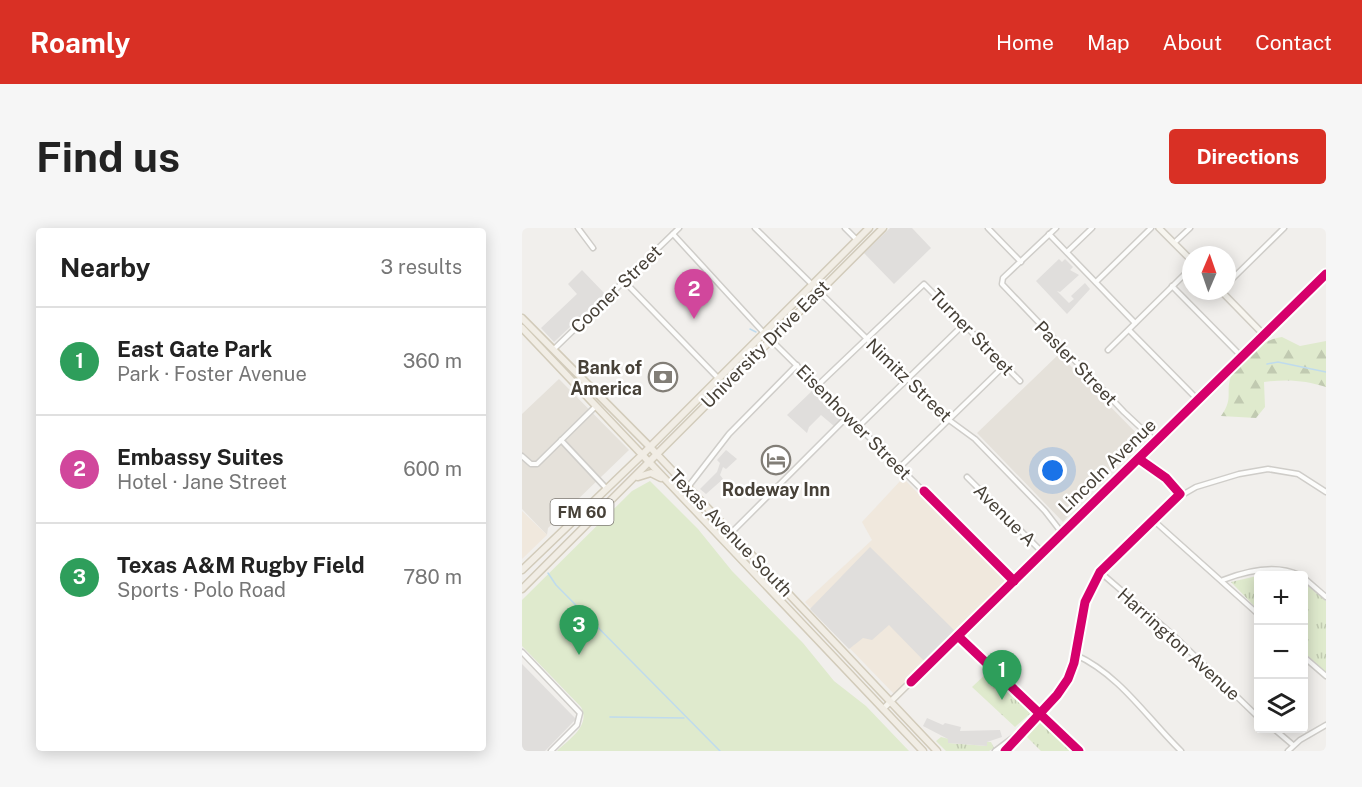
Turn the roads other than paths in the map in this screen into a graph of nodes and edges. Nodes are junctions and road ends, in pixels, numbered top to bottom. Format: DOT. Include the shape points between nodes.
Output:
graph roads {
  1 [pos="578,228"];
  2 [pos="679,228"];
  3 [pos="754,228"];
  4 [pos="845,228"];
  5 [pos="869,228"];
  6 [pos="875,228"];
  7 [pos="883,228"];
  8 [pos="988,228"];
  9 [pos="1056,228"];
  10 [pos="1092,228"];
  11 [pos="1151,228"];
  12 [pos="1160,228"];
  13 [pos="1190,228"];
  14 [pos="1284,228"];
  15 [pos="673,234"];
  16 [pos="1049,234"];
  17 [pos="857,240"];
  18 [pos="870,241"];
  19 [pos="1174,243"];
  20 [pos="593,248"];
  21 [pos="1182,251"];
  22 [pos="1067,252"];
  23 [pos="1021,262"];
  24 [pos="1326,274"];
  25 [pos="1236,275"];
  26 [pos="1182,277"];
  27 [pos="624,281"];
  28 [pos="1095,282"];
  29 [pos="812,284"];
  30 [pos="1172,286"];
  31 [pos="819,291"];
  32 [pos="1230,300"];
  33 [pos="522,318"];
  34 [pos="1135,323"];
  35 [pos="963,325"];
  36 [pos="522,328"];
  37 [pos="1129,330"];
  38 [pos="763,332"];
  39 [pos="1264,335"];
  40 [pos="866,338"];
  41 [pos="770,339"];
  42 [pos="553,350"];
  43 [pos="1108,350"];
  44 [pos="1242,357"];
  45 [pos="797,365"];
  46 [pos="1004,366"];
  47 [pos="717,377"];
  48 [pos="907,379"];
  49 [pos="1020,381"];
  50 [pos="818,385"];
  51 [pos="1198,400"];
  52 [pos="596,406"];
  53 [pos="848,416"];
  54 [pos="949,420"];
  55 [pos="859,426"];
  56 [pos="561,440"];
  57 [pos="1156,442"];
  58 [pos="650,447"];
  59 [pos="643,454"];
  60 [pos="522,456"];
  61 [pos="658,456"];
  62 [pos="1139,459"];
  63 [pos="650,463"];
  64 [pos="900,467"];
  65 [pos="967,477"];
  66 [pos="630,482"];
  67 [pos="668,483"];
  68 [pos="687,487"];
  69 [pos="606,488"];
  70 [pos="1326,492"];
  71 [pos="1180,494"];
  72 [pos="1152,519"];
  73 [pos="730,533"];
  74 [pos="1062,533"];
  75 [pos="1043,553"];
  76 [pos="522,570"];
  77 [pos="1260,571"];
  78 [pos="1282,571"];
  79 [pos="1100,572"];
  80 [pos="1254,572"];
  81 [pos="1223,580"];
  82 [pos="1014,581"];
  83 [pos="1308,583"];
  84 [pos="522,589"];
  85 [pos="1326,597"];
  86 [pos="805,610"];
  87 [pos="1254,610"];
  88 [pos="797,618"];
  89 [pos="958,636"];
  90 [pos="522,652"];
  91 [pos="1076,656"];
  92 [pos="1308,660"];
  93 [pos="1326,676"];
  94 [pos="891,702"];
  95 [pos="883,709"];
  96 [pos="1254,713"];
  97 [pos="1039,714"];
  98 [pos="1326,725"];
  99 [pos="1019,733"];
  100 [pos="1279,733"];
  101 [pos="914,742"];
  102 [pos="1293,745"];
  103 [pos="551,751"];
  104 [pos="917,751"];
  105 [pos="923,751"];
  106 [pos="937,751"];
  107 [pos="995,751"];
  108 [pos="1005,751"];
  109 [pos="1079,751"];
  110 [pos="1181,751"];
  111 [pos="1288,751"];
  1 -- 20 [label="street"];
  2 -- 15 [label="street, Cooner Street"];
  3 -- 29 [label="street, Nimitz Street"];
  4 -- 17 [label="street"];
  5 -- 17 [label="main road, University Drive East / FM 60"];
  6 -- 18 [label="main road"];
  7 -- 18 [label="main road, University Drive East / FM 60"];
  8 -- 23 [label="street"];
  9 -- 16 [label="street"];
  10 -- 22 [label="street"];
  11 -- 28 [label="street"];
  12 -- 19 [label="street"];
  13 -- 19 [label="street"];
  14 -- 25 [label="street"];
  15 -- 27 [label="street, Cooner Street"];
  15 -- 38 [label="street"];
  16 -- 22 [label="street"];
  16 -- 23 [label="street"];
  17 -- 29 [label="main road, University Drive East / FM 60"];
  18 -- 31 [label="main road, University Drive East / FM 60"];
  19 -- 21 [label="street"];
  22 -- 28 [label="street"];
  23 -- 57 [label="street, Pasler Street" via="1001,282"];
  24 -- 39 [label="street, Lincoln Avenue"];
  26 -- 30 [label="street"];
  27 -- 42 [label="street, Cooner Street"];
  27 -- 47 [label="street"];
  28 -- 34 [label="street"];
  29 -- 31 [label="street, Nimitz Street"];
  29 -- 38 [label="main road, University Drive East / FM 60"];
  30 -- 34 [label="street"];
  30 -- 44 [label="street"];
  31 -- 40 [label="street, Nimitz Street"];
  31 -- 41 [label="main road, University Drive East / FM 60"];
  32 -- 39 [label="street"];
  33 -- 42 [label="main road, Texas Avenue South"];
  34 -- 37 [label="street"];
  35 -- 40 [label="street, Turner Street" via="924,284"];
  35 -- 46 [label="street, Turner Street"];
  35 -- 48 [label="street"];
  36 -- 52 [label="main road, Texas Avenue South"];
  37 -- 43 [label="street"];
  37 -- 51 [label="street"];
  38 -- 47 [label="main road, University Drive East / FM 60"];
  39 -- 44 [label="street, Lincoln Avenue"];
  40 -- 48 [label="street, Nimitz Street"];
  40 -- 50 [label="street"];
  41 -- 45 [label="street, Eisenhower Street"];
  41 -- 61 [label="main road, University Drive East / FM 60"];
  42 -- 58 [label="main road, Texas Avenue South"];
  44 -- 51 [label="street, Lincoln Avenue"];
  45 -- 50 [label="street, Eisenhower Street"];
  45 -- 68 [label="street" via="729,434"];
  46 -- 49 [label="street, Turner Street"];
  46 -- 54 [label="street"];
  47 -- 58 [label="main road, University Drive East / FM 60"];
  48 -- 54 [label="street, Nimitz Street"];
  48 -- 55 [label="street"];
  50 -- 53 [label="street, Eisenhower Street"];
  51 -- 57 [label="street, Lincoln Avenue"];
  52 -- 56 [label="street"];
  52 -- 59 [label="main road, Texas Avenue South"];
  53 -- 55 [label="street, Eisenhower Street"];
  53 -- 73 [label="street"];
  54 -- 64 [label="street"];
  54 -- 74 [label="street, Nimitz Street" via="975,439"];
  55 -- 64 [label="street, Eisenhower Street"];
  56 -- 60 [label="street" via="537,464"];
  56 -- 69 [label="street"];
  57 -- 62 [label="street, Lincoln Avenue"];
  58 -- 59 [label="main road, FM 60"];
  58 -- 61 [label="main road, Texas Avenue South"];
  59 -- 63 [label="main road, Texas Avenue South"];
  59 -- 69 [label="main road, FM 60"];
  61 -- 63 [label="main road, University Drive East / FM 60"];
  61 -- 68 [label="main road, Texas Avenue South"];
  62 -- 71 [label="street" via="1166,478"];
  62 -- 74 [label="street, Lincoln Avenue"];
  63 -- 66 [label="main road, FM 60"];
  63 -- 67 [label="main road, Texas Avenue South"];
  64 -- 82 [label="street, Eisenhower Street"];
  65 -- 75 [label="street, Avenue A"];
  66 -- 67 [label="main road" via="651,473"];
  66 -- 84 [label="main road, FM 60"];
  67 -- 88 [label="main road, Texas Avenue South"];
  68 -- 73 [label="main road, Texas Avenue South"];
  69 -- 76 [label="main road, FM 60"];
  70 -- 71 [label="street" via="1298,474 1268,469 1239,474"];
  71 -- 72 [label="street"];
  72 -- 79 [label="street"];
  72 -- 81 [label="street"];
  73 -- 86 [label="main road, Texas Avenue South"];
  74 -- 75 [label="street, Lincoln Avenue"];
  75 -- 82 [label="street, Lincoln Avenue"];
  77 -- 78 [label="street"];
  79 -- 91 [label="street" via="1085,602"];
  79 -- 96 [label="street, Harrington Avenue"];
  80 -- 81 [label="street"];
  81 -- 87 [label="street"];
  82 -- 89 [label="street, Lincoln Avenue"];
  83 -- 85 [label="street"];
  86 -- 88 [label="main road"];
  86 -- 94 [label="main road, Texas Avenue South"];
  88 -- 95 [label="main road, Texas Avenue South"];
  89 -- 94 [label="street, Lincoln Avenue"];
  89 -- 97 [label="street"];
  90 -- 103 [label="street" via="580,714 578,724"];
  91 -- 97 [label="street" via="1063,686"];
  91 -- 110 [label="street" via="1130,695"];
  92 -- 93 [label="street"];
  94 -- 95 [label="street, Lincoln Avenue"];
  94 -- 106 [label="main road, Texas Avenue South"];
  95 -- 101 [label="main road, Texas Avenue South"];
  97 -- 99 [label="street"];
  97 -- 109 [label="street"];
  98 -- 102 [label="street"];
  99 -- 107 [label="street"];
  99 -- 108 [label="street"];
  100 -- 102 [label="street"];
  101 -- 104 [label="main road"];
  101 -- 105 [label="main road, Texas Avenue South"];
  102 -- 111 [label="street"];
}
